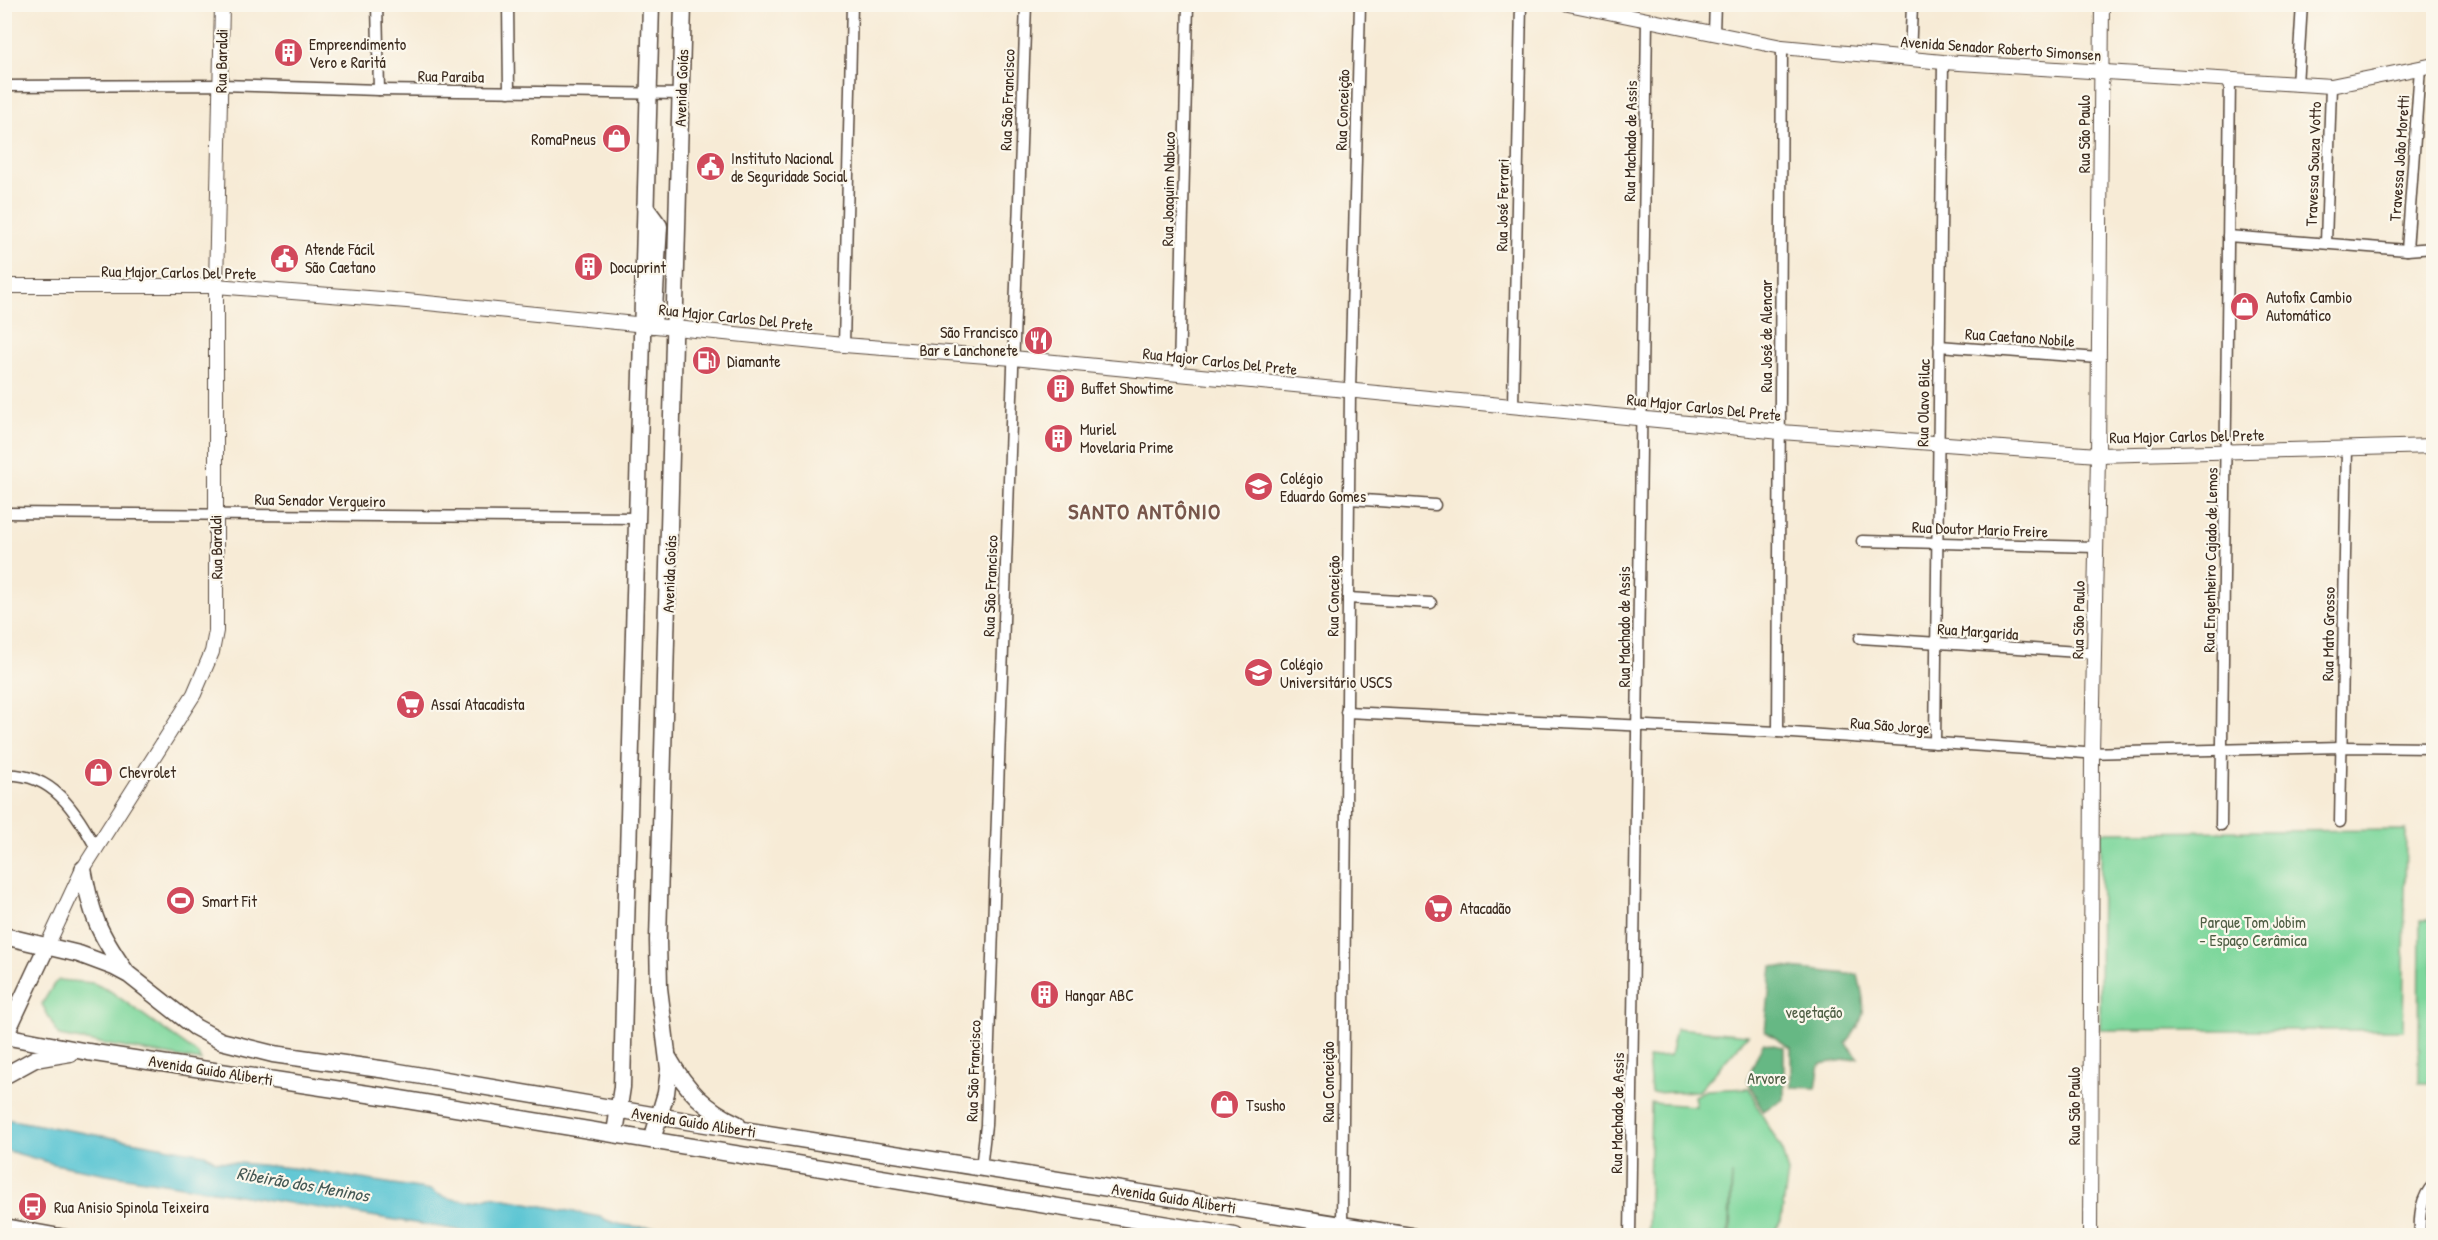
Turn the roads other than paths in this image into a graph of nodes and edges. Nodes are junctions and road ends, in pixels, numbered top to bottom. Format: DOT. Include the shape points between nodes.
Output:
graph roads {
  1 [pos="222,4"];
  2 [pos="377,4"];
  3 [pos="508,4"];
  4 [pos="651,4"];
  5 [pos="683,4"];
  6 [pos="852,4"];
  7 [pos="1026,4"];
  8 [pos="1188,4"];
  9 [pos="1360,4"];
  10 [pos="1521,4"];
  11 [pos="1568,4"];
  12 [pos="1715,4"];
  13 [pos="1912,4"];
  14 [pos="2102,4"];
  15 [pos="2302,4"];
  16 [pos="1647,19"];
  17 [pos="1714,32"];
  18 [pos="1782,47"];
  19 [pos="1910,59"];
  20 [pos="1943,62"];
  21 [pos="2427,66"];
  22 [pos="2100,72"];
  23 [pos="2230,80"];
  24 [pos="221,85"];
  25 [pos="2297,85"];
  26 [pos="4,86"];
  27 [pos="2331,86"];
  28 [pos="379,90"];
  29 [pos="509,92"];
  30 [pos="649,94"];
  31 [pos="682,94"];
  32 [pos="2228,236"];
  33 [pos="2326,243"];
  34 [pos="2433,248"];
  35 [pos="2407,250"];
  36 [pos="4,286"];
  37 [pos="216,286"];
  38 [pos="647,324"];
  39 [pos="676,327"];
  40 [pos="844,345"];
  41 [pos="1939,346"];
  42 [pos="1013,358"];
  43 [pos="2099,358"];
  44 [pos="1179,373"];
  45 [pos="1350,391"];
  46 [pos="1514,406"];
  47 [pos="1641,417"];
  48 [pos="1781,432"];
  49 [pos="1938,443"];
  50 [pos="2433,446"];
  51 [pos="2347,448"];
  52 [pos="2227,453"];
  53 [pos="2098,455"];
  54 [pos="1350,499"];
  55 [pos="1436,505"];
  56 [pos="4,513"];
  57 [pos="215,514"];
  58 [pos="636,518"];
  59 [pos="1862,541"];
  60 [pos="1938,543"];
  61 [pos="2096,547"];
  62 [pos="1348,598"];
  63 [pos="1431,603"];
  64 [pos="1860,638"];
  65 [pos="1936,644"];
  66 [pos="2094,654"];
  67 [pos="1346,712"];
  68 [pos="1639,726"];
  69 [pos="1778,732"];
  70 [pos="1935,743"];
  71 [pos="2341,747"];
  72 [pos="2433,748"];
  73 [pos="2222,750"];
  74 [pos="2092,753"];
  75 [pos="4,775"];
  76 [pos="2340,822"];
  77 [pos="2221,825"];
  78 [pos="96,848"];
  79 [pos="84,869"];
  80 [pos="4,936"];
  81 [pos="46,946"];
  82 [pos="129,975"];
  83 [pos="5,1037"];
  84 [pos="88,1052"];
  85 [pos="669,1059"];
  86 [pos="4,1076"];
  87 [pos="619,1110"];
  88 [pos="660,1116"];
  89 [pos="754,1132"];
  90 [pos="615,1133"];
  91 [pos="652,1140"];
  92 [pos="981,1168"];
  93 [pos="2433,1184"];
  94 [pos="942,1187"];
  95 [pos="4,1224"];
  96 [pos="1342,1224"];
  97 [pos="70,1236"];
  98 [pos="1235,1236"];
  99 [pos="1411,1236"];
  100 [pos="1630,1236"];
  101 [pos="2090,1236"];
  102 [pos="2420,1236"];
  1 -- 24 [label="street, Rua Baraldi"];
  2 -- 28 [label="street"];
  3 -- 29 [label="street"];
  4 -- 30 [label="main road, Avenida Goiás"];
  5 -- 31 [label="main road, Avenida Goiás"];
  6 -- 40 [label="street"];
  7 -- 42 [label="street, Rua São Francisco"];
  8 -- 44 [label="street, Rua Joaquim Nabuco"];
  9 -- 45 [label="street, Rua Conceição"];
  10 -- 46 [label="street, Rua José Ferrari"];
  11 -- 16 [label="street, Avenida Senador Roberto Simonsen"];
  12 -- 17 [label="street"];
  13 -- 19 [label="street"];
  14 -- 22 [label="street, Rua São Paulo"];
  15 -- 25 [label="street"];
  16 -- 17 [label="street, Avenida Senador Roberto Simonsen"];
  16 -- 47 [label="street, Rua Machado de Assis"];
  17 -- 18 [label="street, Avenida Senador Roberto Simonsen"];
  18 -- 19 [label="street, Avenida Senador Roberto Simonsen"];
  18 -- 48 [label="street, Rua José de Alencar"];
  19 -- 20 [label="street, Avenida Senador Roberto Simonsen"];
  20 -- 22 [label="street, Avenida Senador Roberto Simonsen"];
  20 -- 41 [label="street, Rua Olavo Bilac"];
  21 -- 27 [label="street, Avenida Senador Roberto Simonsen"];
  21 -- 35 [label="street, Travessa João Moretti"];
  22 -- 23 [label="street, Avenida Senador Roberto Simonsen"];
  22 -- 43 [label="street, Rua São Paulo"];
  23 -- 25 [label="street, Avenida Senador Roberto Simonsen"];
  23 -- 32 [label="street, Rua Engenheiro Cajado de Lemos"];
  24 -- 26 [label="street, Rua Paraiba"];
  24 -- 28 [label="street, Rua Paraiba"];
  24 -- 37 [label="street, Rua Baraldi"];
  25 -- 27 [label="street, Avenida Senador Roberto Simonsen"];
  27 -- 33 [label="street, Travessa Souza Votto"];
  28 -- 29 [label="street, Rua Paraiba"];
  29 -- 30 [label="street, Rua Paraiba"];
  30 -- 31 [label="street, Rua Paraiba"];
  30 -- 38 [label="main road, Avenida Goiás" via="645,207"];
  31 -- 39 [label="main road, Avenida Goiás"];
  32 -- 33 [label="street"];
  32 -- 52 [label="street, Rua Engenheiro Cajado de Lemos"];
  33 -- 35 [label="street"];
  34 -- 35 [label="street"];
  36 -- 37 [label="street, Rua Major Carlos Del Prete"];
  37 -- 38 [label="street, Rua Major Carlos Del Prete"];
  37 -- 57 [label="street, Rua Baraldi"];
  38 -- 39 [label="street, Rua Major Carlos Del Prete"];
  38 -- 58 [label="main road, Avenida Goiás"];
  39 -- 40 [label="street, Rua Major Carlos Del Prete"];
  39 -- 85 [label="main road, Avenida Goiás" via="658,951"];
  40 -- 42 [label="street, Rua Major Carlos Del Prete"];
  41 -- 43 [label="street, Rua Caetano Nobile"];
  41 -- 49 [label="street, Rua Olavo Bilac"];
  42 -- 44 [label="street, Rua Major Carlos Del Prete"];
  42 -- 92 [label="street, Rua São Francisco" via="986,1125"];
  43 -- 53 [label="street, Rua São Paulo"];
  44 -- 45 [label="street, Rua Major Carlos Del Prete"];
  45 -- 46 [label="street, Rua Major Carlos Del Prete"];
  45 -- 54 [label="street, Rua Conceição"];
  46 -- 47 [label="street, Rua Major Carlos Del Prete"];
  47 -- 48 [label="street, Rua Major Carlos Del Prete"];
  47 -- 68 [label="street, Rua Machado de Assis"];
  48 -- 49 [label="street, Rua Major Carlos Del Prete"];
  48 -- 69 [label="street, Rua José de Alencar"];
  49 -- 53 [label="street, Rua Major Carlos Del Prete"];
  49 -- 60 [label="street, Rua Olavo Bilac"];
  50 -- 51 [label="street, Rua Major Carlos Del Prete"];
  51 -- 52 [label="street, Rua Major Carlos Del Prete"];
  51 -- 71 [label="street, Rua Mato Grosso"];
  52 -- 53 [label="street, Rua Major Carlos Del Prete"];
  52 -- 73 [label="street, Rua Engenheiro Cajado de Lemos"];
  53 -- 61 [label="street, Rua São Paulo"];
  54 -- 55 [label="street"];
  54 -- 62 [label="street, Rua Conceição"];
  56 -- 57 [label="street, Rua Senador Vergueiro"];
  57 -- 58 [label="street, Rua Senador Vergueiro"];
  57 -- 78 [label="street, Rua Baraldi" via="217,603 212,652 194,694"];
  58 -- 87 [label="main road, Avenida Goiás"];
  59 -- 60 [label="street, Rua Doutor Mario Freire"];
  60 -- 61 [label="street, Rua Doutor Mario Freire"];
  60 -- 65 [label="street, Rua Olavo Bilac"];
  61 -- 66 [label="street, Rua São Paulo"];
  62 -- 63 [label="street"];
  62 -- 67 [label="street, Rua Conceição"];
  64 -- 65 [label="street, Rua Margarida"];
  65 -- 66 [label="street, Rua Margarida"];
  65 -- 70 [label="street, Rua Olavo Bilac"];
  66 -- 74 [label="street, Rua São Paulo"];
  67 -- 68 [label="street, Rua São Jorge"];
  67 -- 96 [label="street, Rua Conceição"];
  68 -- 69 [label="street, Rua São Jorge"];
  68 -- 100 [label="street, Rua Machado de Assis"];
  69 -- 70 [label="street, Rua São Jorge"];
  70 -- 74 [label="street, Rua São Jorge"];
  71 -- 72 [label="street, Rua São Jorge"];
  71 -- 73 [label="street, Rua São Jorge"];
  71 -- 76 [label="street, Rua Mato Grosso"];
  73 -- 74 [label="street, Rua São Jorge"];
  73 -- 77 [label="street, Rua Engenheiro Cajado de Lemos"];
  74 -- 101 [label="street, Rua São Paulo"];
  75 -- 78 [label="street" via="32,778 57,792 75,811"];
  78 -- 79 [label="street, Rua Baraldi"];
  79 -- 81 [label="street, Rua Baraldi"];
  79 -- 82 [label="main road" via="98,928"];
  80 -- 81 [label="main road, Avenida Guido Aliberti"];
  81 -- 82 [label="main road, Avenida Guido Aliberti" via="96,960"];
  81 -- 83 [label="main road, Rua Baraldi"];
  82 -- 87 [label="main road, Avenida Guido Aliberti" via="195,1027 221,1041 273,1054"];
  83 -- 84 [label="main road, Avenida Guido Aliberti"];
  84 -- 86 [label="main road" via="35,1059"];
  84 -- 90 [label="main road, Avenida Guido Aliberti"];
  85 -- 88 [label="main road, Avenida Goiás" via="668,1085"];
  85 -- 89 [label="main road" via="705,1106"];
  87 -- 88 [label="main road, Avenida Guido Aliberti"];
  87 -- 90 [label="main road, Avenida Goiás"];
  88 -- 89 [label="main road, Avenida Guido Aliberti"];
  88 -- 91 [label="main road, Avenida Goiás"];
  89 -- 92 [label="main road, Avenida Guido Aliberti"];
  90 -- 91 [label="main road, Avenida Guido Aliberti"];
  91 -- 94 [label="main road, Avenida Guido Aliberti"];
  92 -- 94 [label="main road" via="970,1177"];
  92 -- 96 [label="main road, Avenida Guido Aliberti"];
  93 -- 102 [label="street" via="2421,1206"];
  94 -- 98 [label="main road, Avenida Guido Aliberti"];
  95 -- 97 [label="street"];
  96 -- 99 [label="main road, Avenida Guido Aliberti"];
}
